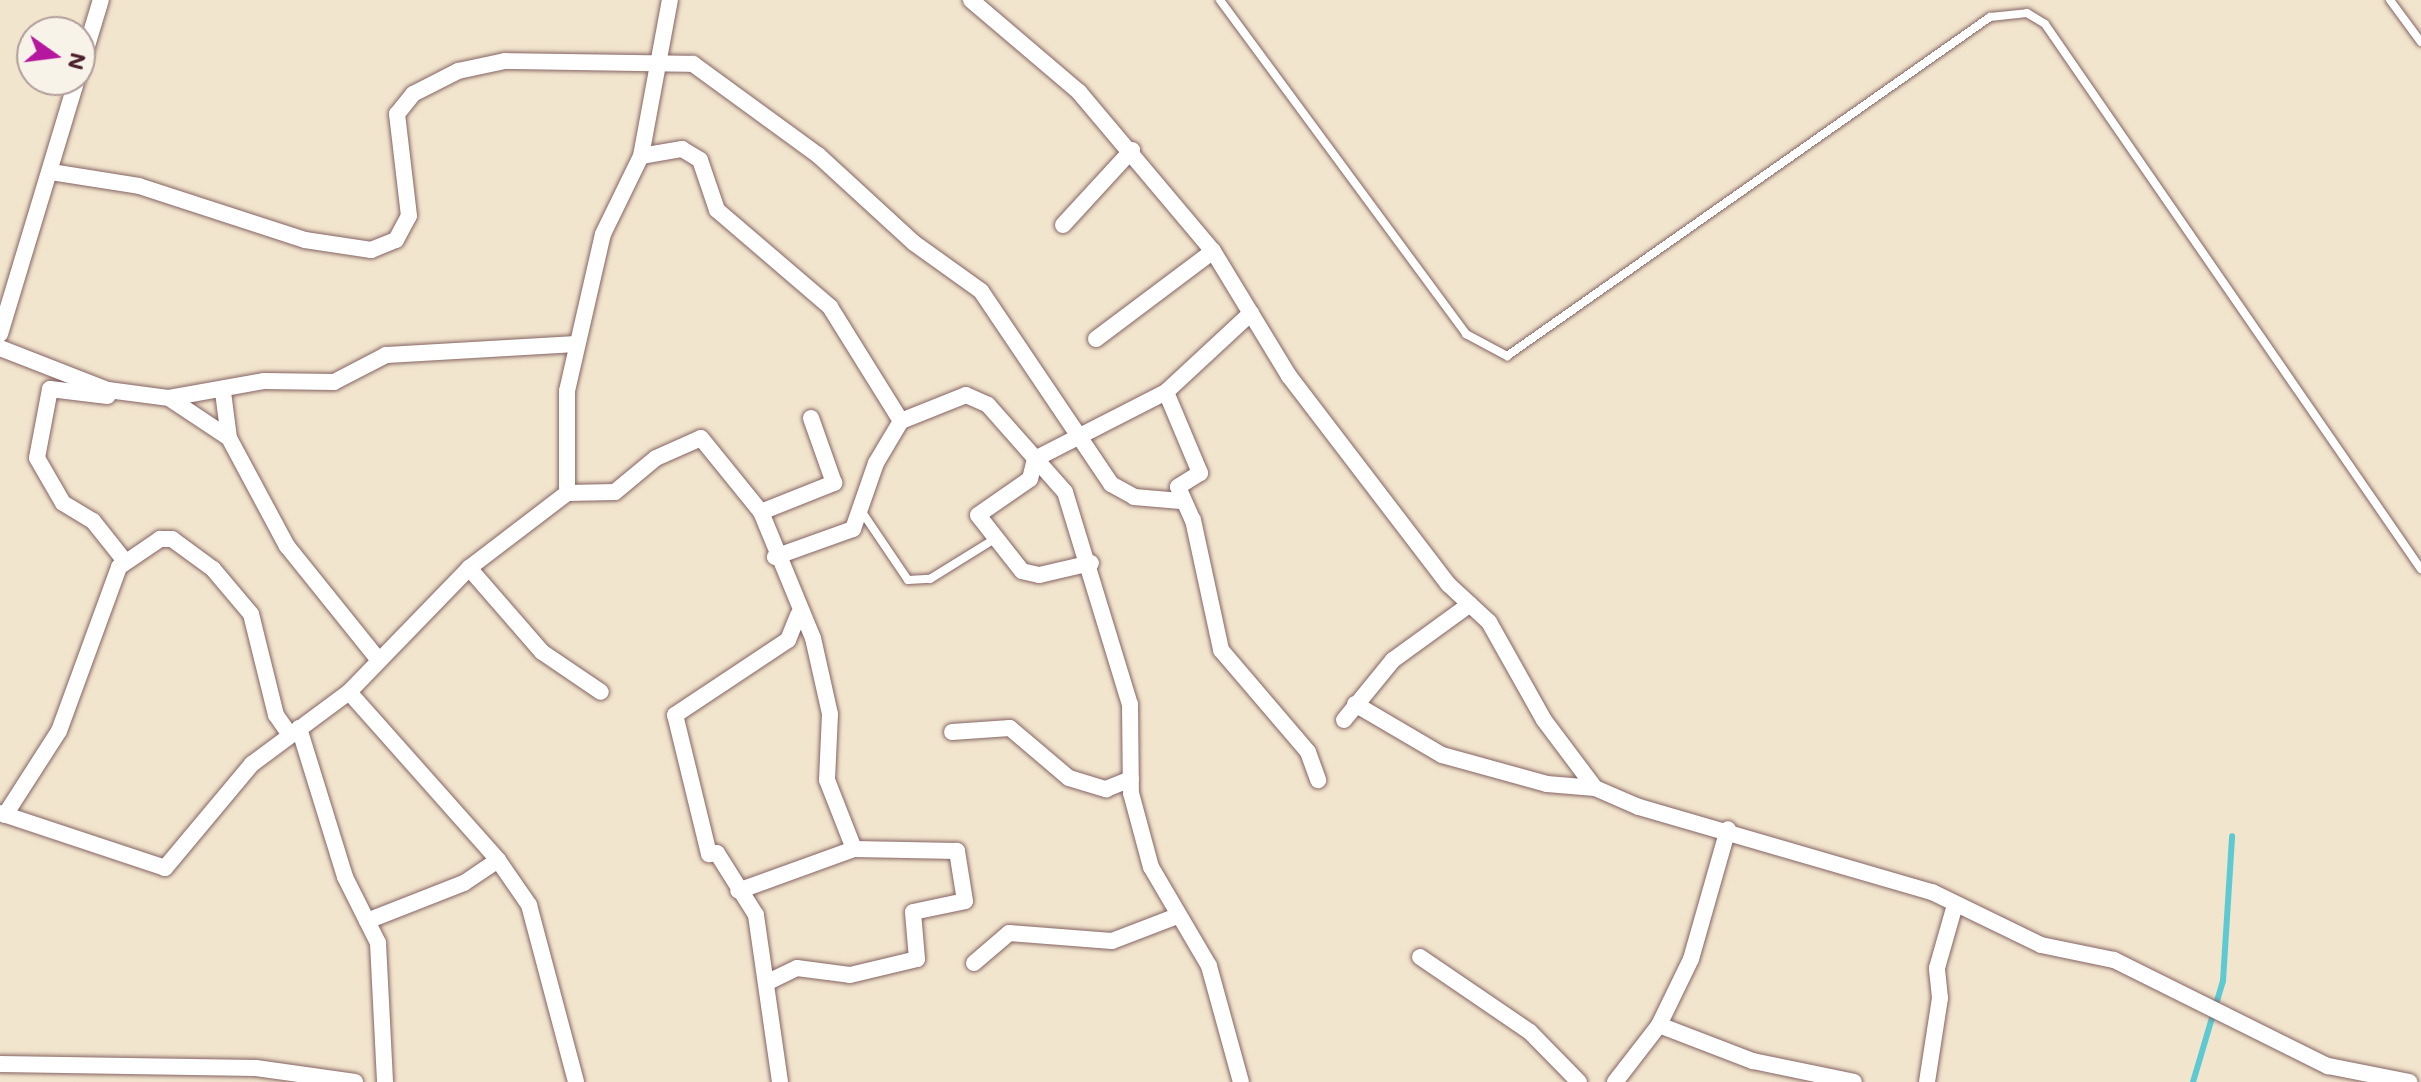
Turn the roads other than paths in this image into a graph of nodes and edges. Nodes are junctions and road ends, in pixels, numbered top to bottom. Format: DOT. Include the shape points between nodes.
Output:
graph roads {
  1 [pos="101,0"];
  2 [pos="670,0"];
  3 [pos="971,0"];
  4 [pos="1220,0"];
  5 [pos="2390,0"];
  6 [pos="2421,42"];
  7 [pos="652,62"];
  8 [pos="1132,150"];
  9 [pos="641,156"];
  10 [pos="51,172"];
  11 [pos="1063,225"];
  12 [pos="1213,251"];
  13 [pos="1251,313"];
  14 [pos="0,334"];
  15 [pos="1096,339"];
  16 [pos="577,344"];
  17 [pos="0,348"];
  18 [pos="47,364"];
  19 [pos="50,389"];
  20 [pos="223,392"];
  21 [pos="1166,392"];
  22 [pos="132,397"];
  23 [pos="169,398"];
  24 [pos="811,418"];
  25 [pos="901,421"];
  26 [pos="1082,434"];
  27 [pos="229,438"];
  28 [pos="1035,459"];
  29 [pos="567,493"];
  30 [pos="1181,501"];
  31 [pos="761,512"];
  32 [pos="862,512"];
  33 [pos="997,538"];
  34 [pos="775,557"];
  35 [pos="124,560"];
  36 [pos="1091,563"];
  37 [pos="469,568"];
  38 [pos="2421,569"];
  39 [pos="1470,604"];
  40 [pos="798,615"];
  41 [pos="378,659"];
  42 [pos="349,692"];
  43 [pos="601,692"];
  44 [pos="1355,704"];
  45 [pos="1344,720"];
  46 [pos="294,732"];
  47 [pos="952,732"];
  48 [pos="1131,779"];
  49 [pos="1318,780"];
  50 [pos="1595,788"];
  51 [pos="3,814"];
  52 [pos="1728,829"];
  53 [pos="854,849"];
  54 [pos="498,860"];
  55 [pos="738,891"];
  56 [pos="1955,905"];
  57 [pos="1175,917"];
  58 [pos="367,921"];
  59 [pos="1420,957"];
  60 [pos="974,963"];
  61 [pos="766,983"];
  62 [pos="1659,1025"];
  63 [pos="0,1064"];
  64 [pos="2326,1074"];
  65 [pos="145,1076"];
  66 [pos="355,1082"];
  67 [pos="385,1082"];
  68 [pos="576,1082"];
  69 [pos="780,1082"];
  70 [pos="1241,1082"];
  71 [pos="1579,1082"];
  72 [pos="1615,1082"];
  73 [pos="1854,1082"];
  74 [pos="1927,1082"];
  75 [pos="2409,1082"];
  1 -- 10 [label="street"];
  2 -- 7 [label="street"];
  3 -- 8 [label="street" via="1079,92"];
  4 -- 38 [label="lane" via="1466,334 1507,356 1990,17 2027,13 2045,24"];
  5 -- 6 [label="lane"];
  7 -- 9 [label="street"];
  7 -- 10 [label="street" via="505,61 458,71 413,94 397,114 409,216 396,240 371,250 305,240 139,186"];
  7 -- 26 [label="street" via="693,64 818,155 914,243 981,291"];
  8 -- 11 [label="street"];
  8 -- 12 [label="street"];
  9 -- 16 [label="street" via="603,234"];
  9 -- 25 [label="street" via="682,149 700,160 717,210 830,307"];
  10 -- 14 [label="street"];
  12 -- 13 [label="street"];
  12 -- 15 [label="street"];
  13 -- 21 [label="street"];
  13 -- 39 [label="street" via="1289,376"];
  16 -- 20 [label="street" via="386,355 334,382 264,381"];
  16 -- 29 [label="street" via="567,391"];
  17 -- 18 [label="street"];
  18 -- 19 [label="street"];
  18 -- 22 [label="street"];
  19 -- 22 [label="street"];
  19 -- 35 [label="street" via="37,458 63,503 93,521"];
  20 -- 23 [label="street"];
  20 -- 27 [label="street"];
  21 -- 26 [label="street"];
  21 -- 30 [label="street" via="1200,473 1178,487"];
  22 -- 23 [label="street"];
  23 -- 27 [label="street"];
  24 -- 31 [label="street" via="834,483"];
  25 -- 28 [label="street" via="966,395 988,405"];
  25 -- 32 [label="street" via="876,463"];
  26 -- 28 [label="street"];
  26 -- 30 [label="street" via="1111,484 1134,497"];
  27 -- 41 [label="street" via="287,546"];
  28 -- 33 [label="street" via="1030,479 978,515"];
  28 -- 36 [label="street" via="1065,492"];
  29 -- 31 [label="street" via="615,492 656,458 701,438"];
  29 -- 37 [label="street"];
  30 -- 49 [label="street" via="1193,520 1221,650 1308,752"];
  31 -- 34 [label="street"];
  32 -- 33 [label="lane" via="908,580 930,579"];
  32 -- 34 [label="street" via="853,529"];
  33 -- 36 [label="street" via="1022,571 1039,575"];
  34 -- 40 [label="street"];
  35 -- 46 [label="street" via="172,539 213,569 251,614 276,715"];
  35 -- 51 [label="street" via="59,731"];
  36 -- 48 [label="street" via="1130,704"];
  37 -- 41 [label="street"];
  37 -- 43 [label="street" via="542,652"];
  39 -- 44 [label="street" via="1393,660"];
  39 -- 50 [label="street" via="1489,622 1544,720"];
  40 -- 53 [label="street" via="820,656 830,714 827,780"];
  40 -- 55 [label="street" via="788,640 675,715 709,854 717,853"];
  41 -- 42 [label="street"];
  42 -- 46 [label="street"];
  42 -- 54 [label="street"];
  44 -- 45 [label="street"];
  44 -- 50 [label="street" via="1442,755 1547,784"];
  46 -- 51 [label="street" via="252,764 165,868"];
  46 -- 58 [label="street"];
  47 -- 48 [label="street" via="1010,728 1069,778 1106,789"];
  48 -- 57 [label="street" via="1151,867"];
  50 -- 52 [label="street" via="1639,807"];
  52 -- 56 [label="street"];
  52 -- 62 [label="street" via="1691,959"];
  53 -- 55 [label="street"];
  53 -- 61 [label="street" via="957,851 965,901 913,912 917,959 850,975 797,968"];
  54 -- 58 [label="street" via="464,883"];
  54 -- 68 [label="street" via="529,905"];
  55 -- 61 [label="street" via="756,915"];
  56 -- 64 [label="street" via="2041,945 2114,960"];
  56 -- 74 [label="street" via="1937,968 1940,998"];
  57 -- 60 [label="street" via="1112,941 1009,933"];
  57 -- 70 [label="street" via="1209,966"];
  58 -- 67 [label="street" via="378,943"];
  59 -- 71 [label="street" via="1441,964 1470,994 1530,1032"];
  61 -- 69 [label="street"];
  62 -- 72 [label="street"];
  62 -- 73 [label="street" via="1753,1061"];
  63 -- 65 [label="street"];
  64 -- 75 [label="street"];
  65 -- 66 [label="street" via="256,1068"];
}
